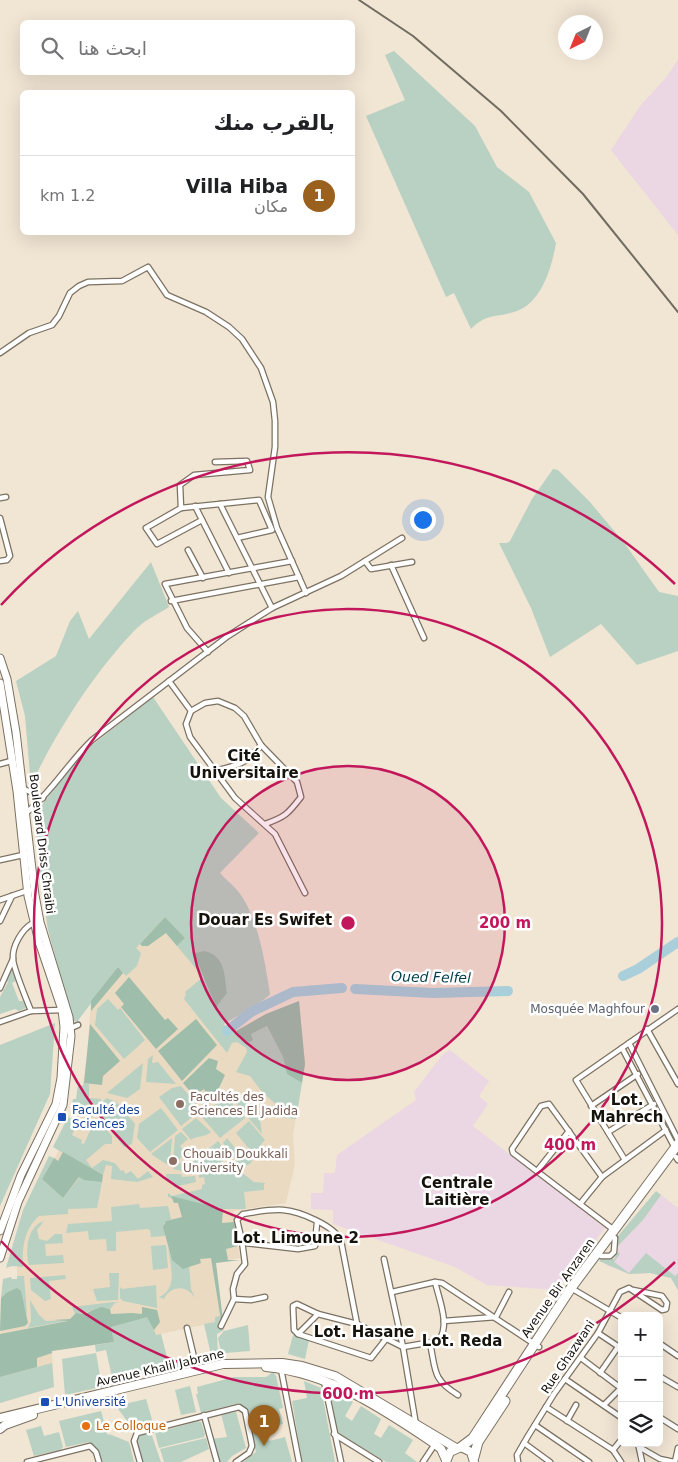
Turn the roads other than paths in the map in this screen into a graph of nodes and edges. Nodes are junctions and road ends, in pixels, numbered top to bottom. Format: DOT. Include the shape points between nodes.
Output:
graph roads {
  1 [pos="0,354"];
  2 [pos="215,462"];
  3 [pos="6,497"];
  4 [pos="0,498"];
  5 [pos="220,504"];
  6 [pos="195,506"];
  7 [pos="181,508"];
  8 [pos="0,518"];
  9 [pos="202,520"];
  10 [pos="237,538"];
  11 [pos="402,538"];
  12 [pos="188,550"];
  13 [pos="0,561"];
  14 [pos="292,561"];
  15 [pos="365,561"];
  16 [pos="412,562"];
  17 [pos="391,565"];
  18 [pos="252,569"];
  19 [pos="229,573"];
  20 [pos="299,577"];
  21 [pos="203,578"];
  22 [pos="260,584"];
  23 [pos="306,593"];
  24 [pos="172,601"];
  25 [pos="272,608"];
  26 [pos="424,638"];
  27 [pos="208,652"];
  28 [pos="0,658"];
  29 [pos="169,681"];
  30 [pos="0,682"];
  31 [pos="191,711"];
  32 [pos="3,722"];
  33 [pos="261,746"];
  34 [pos="11,761"];
  35 [pos="0,764"];
  36 [pos="215,771"];
  37 [pos="24,790"];
  38 [pos="43,798"];
  39 [pos="26,813"];
  40 [pos="265,824"];
  41 [pos="23,855"];
  42 [pos="0,860"];
  43 [pos="29,893"];
  44 [pos="305,893"];
  45 [pos="12,896"];
  46 [pos="0,900"];
  47 [pos="0,921"];
  48 [pos="33,923"];
  49 [pos="13,959"];
  50 [pos="0,988"];
  51 [pos="62,1010"];
  52 [pos="676,1010"];
  53 [pos="31,1011"];
  54 [pos="678,1017"];
  55 [pos="0,1022"];
  56 [pos="647,1029"];
  57 [pos="629,1043"];
  58 [pos="622,1048"];
  59 [pos="642,1071"];
  60 [pos="637,1075"];
  61 [pos="678,1084"];
  62 [pos="658,1102"];
  63 [pos="653,1105"];
  64 [pos="592,1106"];
  65 [pos="666,1130"];
  66 [pos="569,1131"];
  67 [pos="608,1132"];
  68 [pos="677,1150"];
  69 [pos="625,1160"];
  70 [pos="537,1171"];
  71 [pos="602,1177"];
  72 [pos="580,1204"];
  73 [pos="317,1222"];
  74 [pos="0,1231"];
  75 [pos="615,1234"];
  76 [pos="242,1241"];
  77 [pos="0,1258"];
  78 [pos="384,1259"];
  79 [pos="435,1282"];
  80 [pos="573,1289"];
  81 [pos="632,1290"];
  82 [pos="392,1292"];
  83 [pos="509,1292"];
  84 [pos="265,1298"];
  85 [pos="234,1299"];
  86 [pos="610,1311"];
  87 [pos="318,1314"];
  88 [pos="618,1316"];
  89 [pos="496,1318"];
  90 [pos="444,1321"];
  91 [pos="358,1324"];
  92 [pos="221,1326"];
  93 [pos="187,1328"];
  94 [pos="598,1333"];
  95 [pos="298,1334"];
  96 [pos="386,1339"];
  97 [pos="430,1342"];
  98 [pos="537,1345"];
  99 [pos="663,1345"];
  100 [pos="403,1347"];
  101 [pos="618,1347"];
  102 [pos="618,1350"];
  103 [pos="678,1356"];
  104 [pos="581,1358"];
  105 [pos="282,1366"];
  106 [pos="197,1370"];
  107 [pos="600,1373"];
  108 [pos="324,1376"];
  109 [pos="663,1378"];
  110 [pos="565,1379"];
  111 [pos="618,1387"];
  112 [pos="678,1387"];
  113 [pos="618,1392"];
  114 [pos="458,1395"];
  115 [pos="576,1405"];
  116 [pos="604,1405"];
  117 [pos="546,1407"];
  118 [pos="204,1415"];
  119 [pos="618,1415"];
  120 [pos="0,1418"];
  121 [pos="663,1420"];
  122 [pos="567,1421"];
  123 [pos="535,1425"];
  124 [pos="416,1427"];
  125 [pos="0,1429"];
  126 [pos="678,1429"];
  127 [pos="333,1433"];
  128 [pos="524,1443"];
  129 [pos="435,1444"];
  130 [pos="618,1444"];
  131 [pos="459,1447"];
  132 [pos="638,1447"];
  133 [pos="641,1447"];
  134 [pos="613,1450"];
  135 [pos="678,1451"];
  136 [pos="475,1460"];
  137 [pos="446,1461"];
  138 [pos="676,1461"];
  139 [pos="27,1462"];
  140 [pos="99,1462"];
  141 [pos="140,1462"];
  142 [pos="218,1462"];
  143 [pos="236,1462"];
  144 [pos="300,1462"];
  145 [pos="341,1462"];
  146 [pos="379,1462"];
  147 [pos="423,1462"];
  148 [pos="518,1462"];
  149 [pos="550,1462"];
  150 [pos="588,1462"];
  151 [pos="621,1462"];
  152 [pos="642,1462"];
  1 -- 14 [label="street" via="29,333 52,325 70,293 79,286 88,282 122,281 148,267 167,294 229,326 261,368 273,402 275,421 268,497"];
  2 -- 7 [label="street" via="247,461 250,470 194,476 180,485"];
  3 -- 4 [label="street"];
  5 -- 6 [label="street"];
  5 -- 10 [label="street"];
  5 -- 10 [label="street" via="259,500 272,530"];
  6 -- 7 [label="street"];
  6 -- 9 [label="street"];
  7 -- 9 [label="street" via="146,528 157,544"];
  8 -- 13 [label="street" via="10,556"];
  9 -- 19 [label="street"];
  10 -- 18 [label="street"];
  11 -- 15 [label="street"];
  12 -- 21 [label="street"];
  14 -- 18 [label="street"];
  14 -- 20 [label="street"];
  15 -- 17 [label="street" via="371,568"];
  15 -- 23 [label="street"];
  16 -- 17 [label="street"];
  17 -- 26 [label="street"];
  18 -- 19 [label="street"];
  18 -- 22 [label="street"];
  19 -- 21 [label="street"];
  20 -- 22 [label="street"];
  20 -- 23 [label="street"];
  21 -- 24 [label="street" via="165,584"];
  22 -- 24 [label="street"];
  22 -- 25 [label="street"];
  23 -- 25 [label="street"];
  24 -- 27 [label="street" via="187,628"];
  25 -- 27 [label="street"];
  27 -- 29 [label="street"];
  28 -- 37 [label="main road, Boulevard Driss Chraibi" via="13,710"];
  29 -- 31 [label="street"];
  29 -- 38 [label="street" via="78,752"];
  30 -- 32 [label="main road, Boulevard Driss Chraibi"];
  31 -- 33 [label="street" via="210,702 226,703 244,716"];
  31 -- 36 [label="street" via="186,724 190,737"];
  32 -- 34 [label="main road, Boulevard Driss Chraibi"];
  33 -- 36 [label="street" via="240,766"];
  33 -- 40 [label="street" via="296,782 300,791 300,797 286,816"];
  34 -- 35 [label="street"];
  34 -- 41 [label="main road, Boulevard Driss Chraibi"];
  36 -- 40 [label="street" via="235,798"];
  37 -- 38 [label="street"];
  37 -- 39 [label="main road, Boulevard Driss Chraibi"];
  38 -- 39 [label="street"];
  39 -- 43 [label="main road, Boulevard Driss Chraibi"];
  40 -- 44 [label="street" via="281,842"];
  41 -- 42 [label="street"];
  41 -- 43 [label="main road, Boulevard Driss Chraibi"];
  43 -- 45 [label="street"];
  43 -- 48 [label="main road, Boulevard Driss Chraibi"];
  43 -- 77 [label="main road, Boulevard Driss Chraibi" via="75,1027 63,1105 18,1202"];
  45 -- 46 [label="street"];
  45 -- 47 [label="street"];
  48 -- 49 [label="street" via="21,935"];
  48 -- 51 [label="main road, Boulevard Driss Chraibi"];
  49 -- 50 [label="street"];
  49 -- 53 [label="street"];
  51 -- 53 [label="street"];
  51 -- 74 [label="main road, Boulevard Driss Chraibi" via="64,1039 56,1104 21,1175"];
  52 -- 54 [label="street"];
  52 -- 56 [label="street"];
  53 -- 55 [label="street"];
  56 -- 57 [label="street"];
  56 -- 61 [label="street"];
  57 -- 58 [label="street"];
  57 -- 59 [label="street"];
  58 -- 60 [label="street"];
  58 -- 64 [label="street" via="576,1080"];
  59 -- 60 [label="street"];
  59 -- 62 [label="street"];
  60 -- 63 [label="street"];
  60 -- 64 [label="street"];
  62 -- 63 [label="street"];
  62 -- 68 [label="street"];
  63 -- 65 [label="street"];
  63 -- 67 [label="street"];
  64 -- 67 [label="street"];
  65 -- 68 [label="street"];
  65 -- 69 [label="street"];
  66 -- 70 [label="street"];
  66 -- 70 [label="street" via="551,1106 544,1104 511,1151"];
  66 -- 71 [label="street"];
  67 -- 69 [label="street"];
  68 -- 75 [label="highway, Avenue Bir Anzaren"];
  69 -- 71 [label="street"];
  70 -- 72 [label="street"];
  71 -- 72 [label="street"];
  72 -- 75 [label="street"];
  73 -- 76 [label="street" via="316,1243 312,1247"];
  73 -- 76 [label="street" via="296,1212 282,1210 243,1214 237,1220"];
  73 -- 91 [label="street" via="338,1235"];
  75 -- 80 [label="highway, Avenue Bir Anzaren"];
  75 -- 80 [label="highway, Avenue Bir Anzaren"];
  76 -- 85 [label="street" via="245,1264 237,1274"];
  78 -- 82 [label="street"];
  79 -- 82 [label="street"];
  79 -- 89 [label="street" via="448,1286"];
  79 -- 90 [label="street"];
  80 -- 86 [label="street"];
  80 -- 98 [label="highway, Avenue Bir Anzaren"];
  81 -- 81 [label="street" via="664,1311 667,1307 662,1296"];
  81 -- 86 [label="street, Rue Ghazwani" via="626,1288 620,1292"];
  82 -- 100 [label="street"];
  83 -- 89 [label="street"];
  84 -- 85 [label="street"];
  85 -- 92 [label="street"];
  86 -- 88 [label="street"];
  86 -- 94 [label="street, Rue Ghazwani"];
  87 -- 91 [label="street"];
  87 -- 95 [label="street"];
  87 -- 95 [label="street" via="297,1304 293,1306 294,1330"];
  89 -- 90 [label="street"];
  89 -- 98 [label="street"];
  90 -- 97 [label="street" via="441,1338"];
  91 -- 96 [label="street"];
  93 -- 106 [label="street"];
  94 -- 101 [label="street"];
  94 -- 104 [label="street, Rue Ghazwani"];
  95 -- 96 [label="street" via="371,1358"];
  96 -- 100 [label="street"];
  97 -- 100 [label="street"];
  97 -- 114 [label="street" via="437,1378"];
  98 -- 131 [label="highway, Avenue Bir Anzaren" via="473,1438"];
  98 -- 136 [label="highway, Avenue Bir Anzaren" via="478,1442"];
  99 -- 103 [label="street"];
  100 -- 124 [label="street"];
  102 -- 107 [label="street"];
  104 -- 107 [label="street"];
  104 -- 110 [label="street, Rue Ghazwani"];
  105 -- 106 [label="main road, Avenue Khalil Jabrane" via="241,1362"];
  105 -- 108 [label="main road, Avenue Khalil Jabrane"];
  105 -- 125 [label="main road, Avenue Khalil Jabrane" via="241,1366 192,1375 34,1415"];
  105 -- 144 [label="street"];
  106 -- 120 [label="main road, Avenue Khalil Jabrane"];
  107 -- 111 [label="street"];
  108 -- 124 [label="main road, Avenue Khalil Jabrane" via="356,1390"];
  108 -- 127 [label="street"];
  109 -- 112 [label="street"];
  110 -- 116 [label="street"];
  110 -- 117 [label="street, Rue Ghazwani"];
  113 -- 116 [label="street"];
  115 -- 122 [label="street"];
  116 -- 119 [label="street"];
  117 -- 122 [label="street"];
  117 -- 123 [label="street, Rue Ghazwani"];
  118 -- 141 [label="street" via="137,1434 134,1441"];
  118 -- 142 [label="street"];
  118 -- 143 [label="street" via="239,1407 245,1411 252,1446 249,1453"];
  121 -- 126 [label="street"];
  122 -- 134 [label="street"];
  123 -- 128 [label="street, Rue Ghazwani"];
  123 -- 150 [label="street"];
  124 -- 129 [label="main road, Avenue Khalil Jabrane"];
  124 -- 131 [label="main road, Avenue Khalil Jabrane"];
  127 -- 145 [label="street"];
  127 -- 146 [label="street"];
  128 -- 148 [label="street, Rue Ghazwani" via="517,1455"];
  128 -- 149 [label="street"];
  129 -- 137 [label="main road, Avenue Khalil Jabrane"];
  129 -- 147 [label="street"];
  130 -- 134 [label="street"];
  131 -- 136 [label="main road, Avenue Khalil Jabrane" via="468,1449"];
  131 -- 137 [label="main road" via="450,1452"];
  132 -- 152 [label="street"];
  133 -- 138 [label="street" via="660,1459"];
  134 -- 151 [label="street"];
  135 -- 138 [label="street"];
  139 -- 140 [label="street" via="90,1446"];
}
